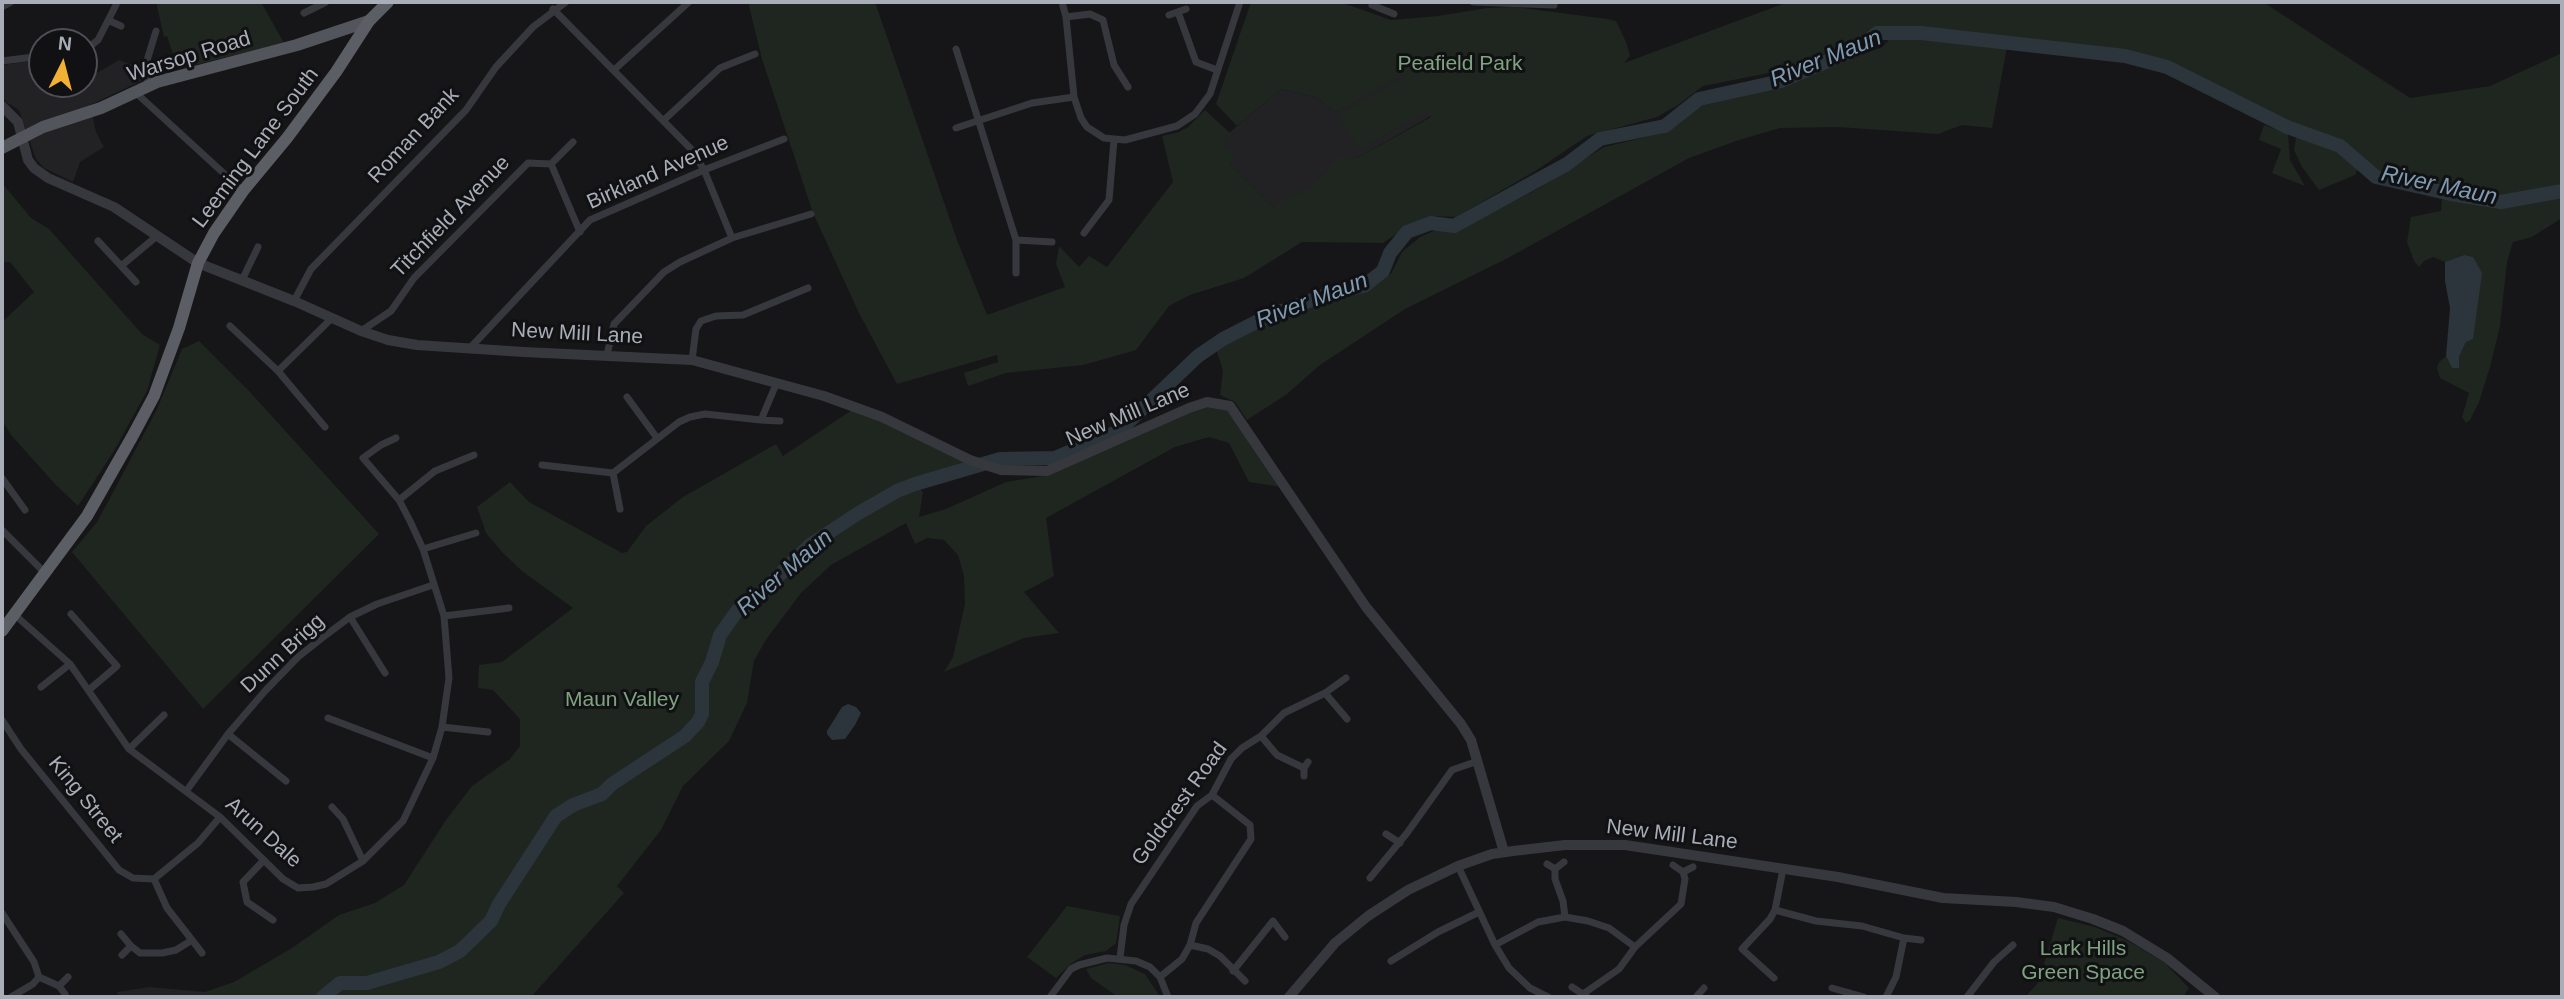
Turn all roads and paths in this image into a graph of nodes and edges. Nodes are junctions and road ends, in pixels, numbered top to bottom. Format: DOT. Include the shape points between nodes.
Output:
graph roads {
  1 [pos="306,2"];
  2 [pos="326,2"];
  3 [pos="388,2"];
  4 [pos="565,2"];
  5 [pos="689,2"];
  6 [pos="1062,2"];
  7 [pos="1240,2"];
  8 [pos="1474,2"];
  9 [pos="1537,3"];
  10 [pos="116,5"];
  11 [pos="1372,5"];
  12 [pos="1554,5"];
  13 [pos="1384,6"];
  14 [pos="553,9"];
  15 [pos="1394,14"];
  16 [pos="1169,15"];
  17 [pos="1066,17"];
  18 [pos="110,21"];
  19 [pos="369,21"];
  20 [pos="121,26"];
  21 [pos="156,31"];
  22 [pos="98,40"];
  23 [pos="956,49"];
  24 [pos="755,54"];
  25 [pos="28,58"];
  26 [pos="2,61"];
  27 [pos="614,70"];
  28 [pos="1217,70"];
  29 [pos="149,86"];
  30 [pos="1128,87"];
  31 [pos="135,92"];
  32 [pos="1074,97"];
  33 [pos="2,106"];
  34 [pos="664,120"];
  35 [pos="979,121"];
  36 [pos="956,128"];
  37 [pos="23,137"];
  38 [pos="784,139"];
  39 [pos="1114,139"];
  40 [pos="573,142"];
  41 [pos="2,148"];
  42 [pos="551,164"];
  43 [pos="704,170"];
  44 [pos="243,191"];
  45 [pos="811,214"];
  46 [pos="580,232"];
  47 [pos="1084,233"];
  48 [pos="157,236"];
  49 [pos="732,238"];
  50 [pos="1016,240"];
  51 [pos="98,241"];
  52 [pos="1052,242"];
  53 [pos="258,247"];
  54 [pos="198,263"];
  55 [pos="121,266"];
  56 [pos="1016,273"];
  57 [pos="242,280"];
  58 [pos="136,282"];
  59 [pos="808,288"];
  60 [pos="294,301"];
  61 [pos="332,318"];
  62 [pos="230,326"];
  63 [pos="361,331"];
  64 [pos="471,347"];
  65 [pos="607,355"];
  66 [pos="692,360"];
  67 [pos="278,371"];
  68 [pos="776,382"];
  69 [pos="627,397"];
  70 [pos="761,420"];
  71 [pos="780,421"];
  72 [pos="325,427"];
  73 [pos="396,438"];
  74 [pos="657,438"];
  75 [pos="474,455"];
  76 [pos="542,465"];
  77 [pos="613,473"];
  78 [pos="2,478"];
  79 [pos="399,500"];
  80 [pos="620,509"];
  81 [pos="25,510"];
  82 [pos="2,530"];
  83 [pos="476,533"];
  84 [pos="424,549"];
  85 [pos="46,573"];
  86 [pos="433,585"];
  87 [pos="509,608"];
  88 [pos="71,614"];
  89 [pos="15,615"];
  90 [pos="444,616"];
  91 [pos="350,617"];
  92 [pos="2,631"];
  93 [pos="70,664"];
  94 [pos="386,673"];
  95 [pos="1346,678"];
  96 [pos="41,687"];
  97 [pos="90,689"];
  98 [pos="1325,692"];
  99 [pos="164,715"];
  100 [pos="328,718"];
  101 [pos="1347,719"];
  102 [pos="2,720"];
  103 [pos="442,727"];
  104 [pos="488,732"];
  105 [pos="228,734"];
  106 [pos="1261,737"];
  107 [pos="129,749"];
  108 [pos="433,758"];
  109 [pos="1478,761"];
  110 [pos="1305,769"];
  111 [pos="286,781"];
  112 [pos="187,790"];
  113 [pos="1212,795"];
  114 [pos="332,807"];
  115 [pos="220,817"];
  116 [pos="1386,834"];
  117 [pos="1399,843"];
  118 [pos="1504,852"];
  119 [pos="264,860"];
  120 [pos="363,861"];
  121 [pos="1564,862"];
  122 [pos="1673,865"];
  123 [pos="1458,866"];
  124 [pos="1693,867"];
  125 [pos="1783,869"];
  126 [pos="1683,872"];
  127 [pos="1370,878"];
  128 [pos="154,879"];
  129 [pos="1775,910"];
  130 [pos="1479,912"];
  131 [pos="2,913"];
  132 [pos="1565,917"];
  133 [pos="273,920"];
  134 [pos="121,934"];
  135 [pos="1285,937"];
  136 [pos="1904,938"];
  137 [pos="192,940"];
  138 [pos="1921,940"];
  139 [pos="1191,945"];
  140 [pos="1495,945"];
  141 [pos="1997,945"];
  142 [pos="2013,945"];
  143 [pos="131,946"];
  144 [pos="1635,947"];
  145 [pos="2004,952"];
  146 [pos="202,953"];
  147 [pos="121,954"];
  148 [pos="1120,958"];
  149 [pos="1391,961"];
  150 [pos="1233,971"];
  151 [pos="68,976"];
  152 [pos="38,977"];
  153 [pos="1160,977"];
  154 [pos="1774,978"];
  155 [pos="1245,981"];
  156 [pos="59,986"];
  157 [pos="1572,987"];
  158 [pos="1704,988"];
  159 [pos="1832,988"];
  160 [pos="65,993"];
  161 [pos="1585,996"];
  162 [pos="11,997"];
  163 [pos="1050,997"];
  164 [pos="1168,997"];
  165 [pos="1289,997"];
  166 [pos="1548,997"];
  167 [pos="1696,997"];
  168 [pos="1864,997"];
  169 [pos="1886,997"];
  170 [pos="1967,997"];
  171 [pos="2215,997"];
  1 -- 2 [label="street" via="307,11"];
  3 -- 19 [label="highway, Leeming Lane South"];
  4 -- 14 [label="street, Roman Bank"];
  5 -- 27 [label="street"];
  6 -- 17 [label="street"];
  7 -- 28 [label="street"];
  8 -- 9 [label="street"];
  9 -- 12 [label="street"];
  10 -- 18 [label="street"];
  11 -- 13 [label="street"];
  13 -- 15 [label="street"];
  14 -- 27 [label="street"];
  14 -- 60 [label="street, Roman Bank" via="496,67 466,110 311,269"];
  16 -- 28 [label="street" via="1182,11 1196,62"];
  17 -- 30 [label="street" via="1090,14 1103,20 1114,65"];
  17 -- 32 [label="street"];
  18 -- 20 [label="street"];
  18 -- 22 [label="street"];
  19 -- 29 [label="main road, Warsop Road"];
  19 -- 44 [label="highway, Leeming Lane South" via="288,138"];
  21 -- 29 [label="street" via="145,67"];
  23 -- 35 [label="street"];
  24 -- 34 [label="street" via="720,68"];
  25 -- 26 [label="street"];
  27 -- 34 [label="street"];
  28 -- 39 [label="street" via="1210,94 1186,122 1143,136"];
  29 -- 31 [label="main road, Warsop Road"];
  31 -- 37 [label="main road, Warsop Road"];
  31 -- 44 [label="street"];
  32 -- 35 [label="street" via="1032,103"];
  32 -- 39 [label="street" via="1087,127"];
  33 -- 37 [label="street, New Mill Lane" via="18,122"];
  34 -- 43 [label="street"];
  35 -- 36 [label="street"];
  35 -- 50 [label="street"];
  37 -- 41 [label="main road, Warsop Road"];
  37 -- 48 [label="street, New Mill Lane" via="27,158 38,172 114,207"];
  38 -- 43 [label="street, Birkland Avenue"];
  39 -- 47 [label="street" via="1109,200"];
  40 -- 42 [label="street"];
  42 -- 46 [label="street"];
  42 -- 63 [label="street, Titchfield Avenue" via="528,163 414,278 391,311"];
  43 -- 46 [label="street, Birkland Avenue" via="590,220"];
  43 -- 49 [label="street"];
  44 -- 54 [label="highway, Leeming Lane South"];
  45 -- 49 [label="street"];
  46 -- 64 [label="street, Birkland Avenue"];
  48 -- 54 [label="street, New Mill Lane"];
  48 -- 55 [label="street"];
  49 -- 65 [label="street" via="664,272 614,324"];
  50 -- 52 [label="street"];
  50 -- 56 [label="street"];
  51 -- 55 [label="street"];
  53 -- 57 [label="street"];
  54 -- 57 [label="street, New Mill Lane"];
  54 -- 85 [label="highway, Leeming Lane South" via="153,396 87,516"];
  55 -- 58 [label="street"];
  57 -- 60 [label="street, New Mill Lane"];
  59 -- 66 [label="street" via="743,315 701,321"];
  60 -- 61 [label="street, New Mill Lane"];
  61 -- 63 [label="street, New Mill Lane"];
  61 -- 67 [label="street"];
  62 -- 67 [label="street"];
  63 -- 64 [label="street, New Mill Lane" via="417,345"];
  64 -- 65 [label="street, New Mill Lane"];
  65 -- 66 [label="street, New Mill Lane"];
  66 -- 68 [label="street, New Mill Lane"];
  67 -- 72 [label="street"];
  68 -- 70 [label="street"];
  68 -- 109 [label="street, New Mill Lane" via="882,417 1001,470 1047,471 1189,408 1207,402 1230,405 1366,607 1461,723"];
  69 -- 74 [label="street"];
  70 -- 71 [label="street"];
  70 -- 74 [label="street" via="705,414 679,422"];
  73 -- 79 [label="street, Arun Dale" via="363,458"];
  74 -- 77 [label="street"];
  75 -- 79 [label="street" via="435,471"];
  76 -- 77 [label="street"];
  77 -- 80 [label="street"];
  78 -- 81 [label="street"];
  79 -- 84 [label="street, Arun Dale"];
  82 -- 85 [label="street"];
  83 -- 84 [label="street"];
  84 -- 86 [label="street, Arun Dale"];
  85 -- 89 [label="highway, Leeming Lane South"];
  86 -- 90 [label="street, Arun Dale"];
  86 -- 91 [label="street, Dunn Brigg"];
  87 -- 90 [label="street"];
  88 -- 97 [label="street" via="117,666"];
  89 -- 92 [label="highway, Leeming Lane South"];
  89 -- 93 [label="street, Arun Dale"];
  90 -- 103 [label="street, Arun Dale" via="449,678"];
  91 -- 94 [label="street"];
  91 -- 105 [label="street, Dunn Brigg" via="298,657"];
  93 -- 96 [label="street"];
  93 -- 97 [label="street, Arun Dale"];
  95 -- 98 [label="street, Goldcrest Road"];
  97 -- 107 [label="street, Arun Dale"];
  98 -- 101 [label="street"];
  98 -- 106 [label="street, Goldcrest Road" via="1284,713"];
  99 -- 107 [label="street"];
  100 -- 108 [label="street"];
  102 -- 128 [label="street, King Street" via="118,870 133,878"];
  103 -- 104 [label="street"];
  103 -- 108 [label="street, Arun Dale"];
  105 -- 111 [label="street"];
  105 -- 112 [label="street, Dunn Brigg"];
  106 -- 110 [label="street" via="1277,755"];
  106 -- 113 [label="street, Goldcrest Road" via="1231,759"];
  107 -- 112 [label="street, Arun Dale"];
  108 -- 120 [label="street, Arun Dale" via="403,821"];
  109 -- 117 [label="street" via="1452,770"];
  109 -- 118 [label="street, New Mill Lane"];
  112 -- 115 [label="street, Arun Dale"];
  113 -- 139 [label="street" via="1250,825 1251,839 1196,923"];
  113 -- 148 [label="street, Goldcrest Road" via="1197,806 1130,904"];
  114 -- 120 [label="street" via="343,819"];
  115 -- 119 [label="street, Arun Dale"];
  115 -- 128 [label="street" via="198,843"];
  116 -- 117 [label="street"];
  117 -- 127 [label="street"];
  118 -- 123 [label="street"];
  118 -- 125 [label="street, New Mill Lane" via="1625,845"];
  119 -- 120 [label="street, Arun Dale" via="298,888 326,884"];
  119 -- 133 [label="street" via="243,882 247,902"];
  121 -- 132 [label="street" via="1551,867"];
  122 -- 126 [label="street"];
  123 -- 130 [label="street"];
  123 -- 165 [label="street" via="1368,916 1335,943"];
  124 -- 126 [label="street"];
  125 -- 129 [label="street"];
  125 -- 171 [label="street, New Mill Lane" via="1943,898 2054,907 2123,931 2167,958"];
  126 -- 144 [label="street" via="1681,904"];
  128 -- 137 [label="street" via="167,908"];
  129 -- 136 [label="street"];
  129 -- 154 [label="street" via="1742,949"];
  130 -- 140 [label="street"];
  130 -- 149 [label="street"];
  131 -- 152 [label="street" via="34,962"];
  132 -- 140 [label="street" via="1538,922"];
  132 -- 144 [label="street" via="1609,928"];
  134 -- 143 [label="street"];
  135 -- 150 [label="street" via="1273,921"];
  136 -- 138 [label="street"];
  136 -- 169 [label="street" via="1896,977"];
  137 -- 143 [label="street" via="162,953 140,953"];
  137 -- 146 [label="street"];
  139 -- 150 [label="street" via="1220,956"];
  139 -- 153 [label="street"];
  140 -- 166 [label="street" via="1509,968 1530,988"];
  141 -- 145 [label="street"];
  142 -- 145 [label="street"];
  143 -- 147 [label="street"];
  144 -- 161 [label="street" via="1619,969"];
  145 -- 170 [label="street"];
  148 -- 153 [label="street" via="1150,967"];
  148 -- 163 [label="street" via="1079,965"];
  150 -- 155 [label="street"];
  151 -- 156 [label="street"];
  152 -- 156 [label="street"];
  152 -- 162 [label="street"];
  153 -- 164 [label="street"];
  156 -- 160 [label="street"];
  157 -- 161 [label="street"];
  158 -- 167 [label="street"];
  159 -- 168 [label="street"];
}
